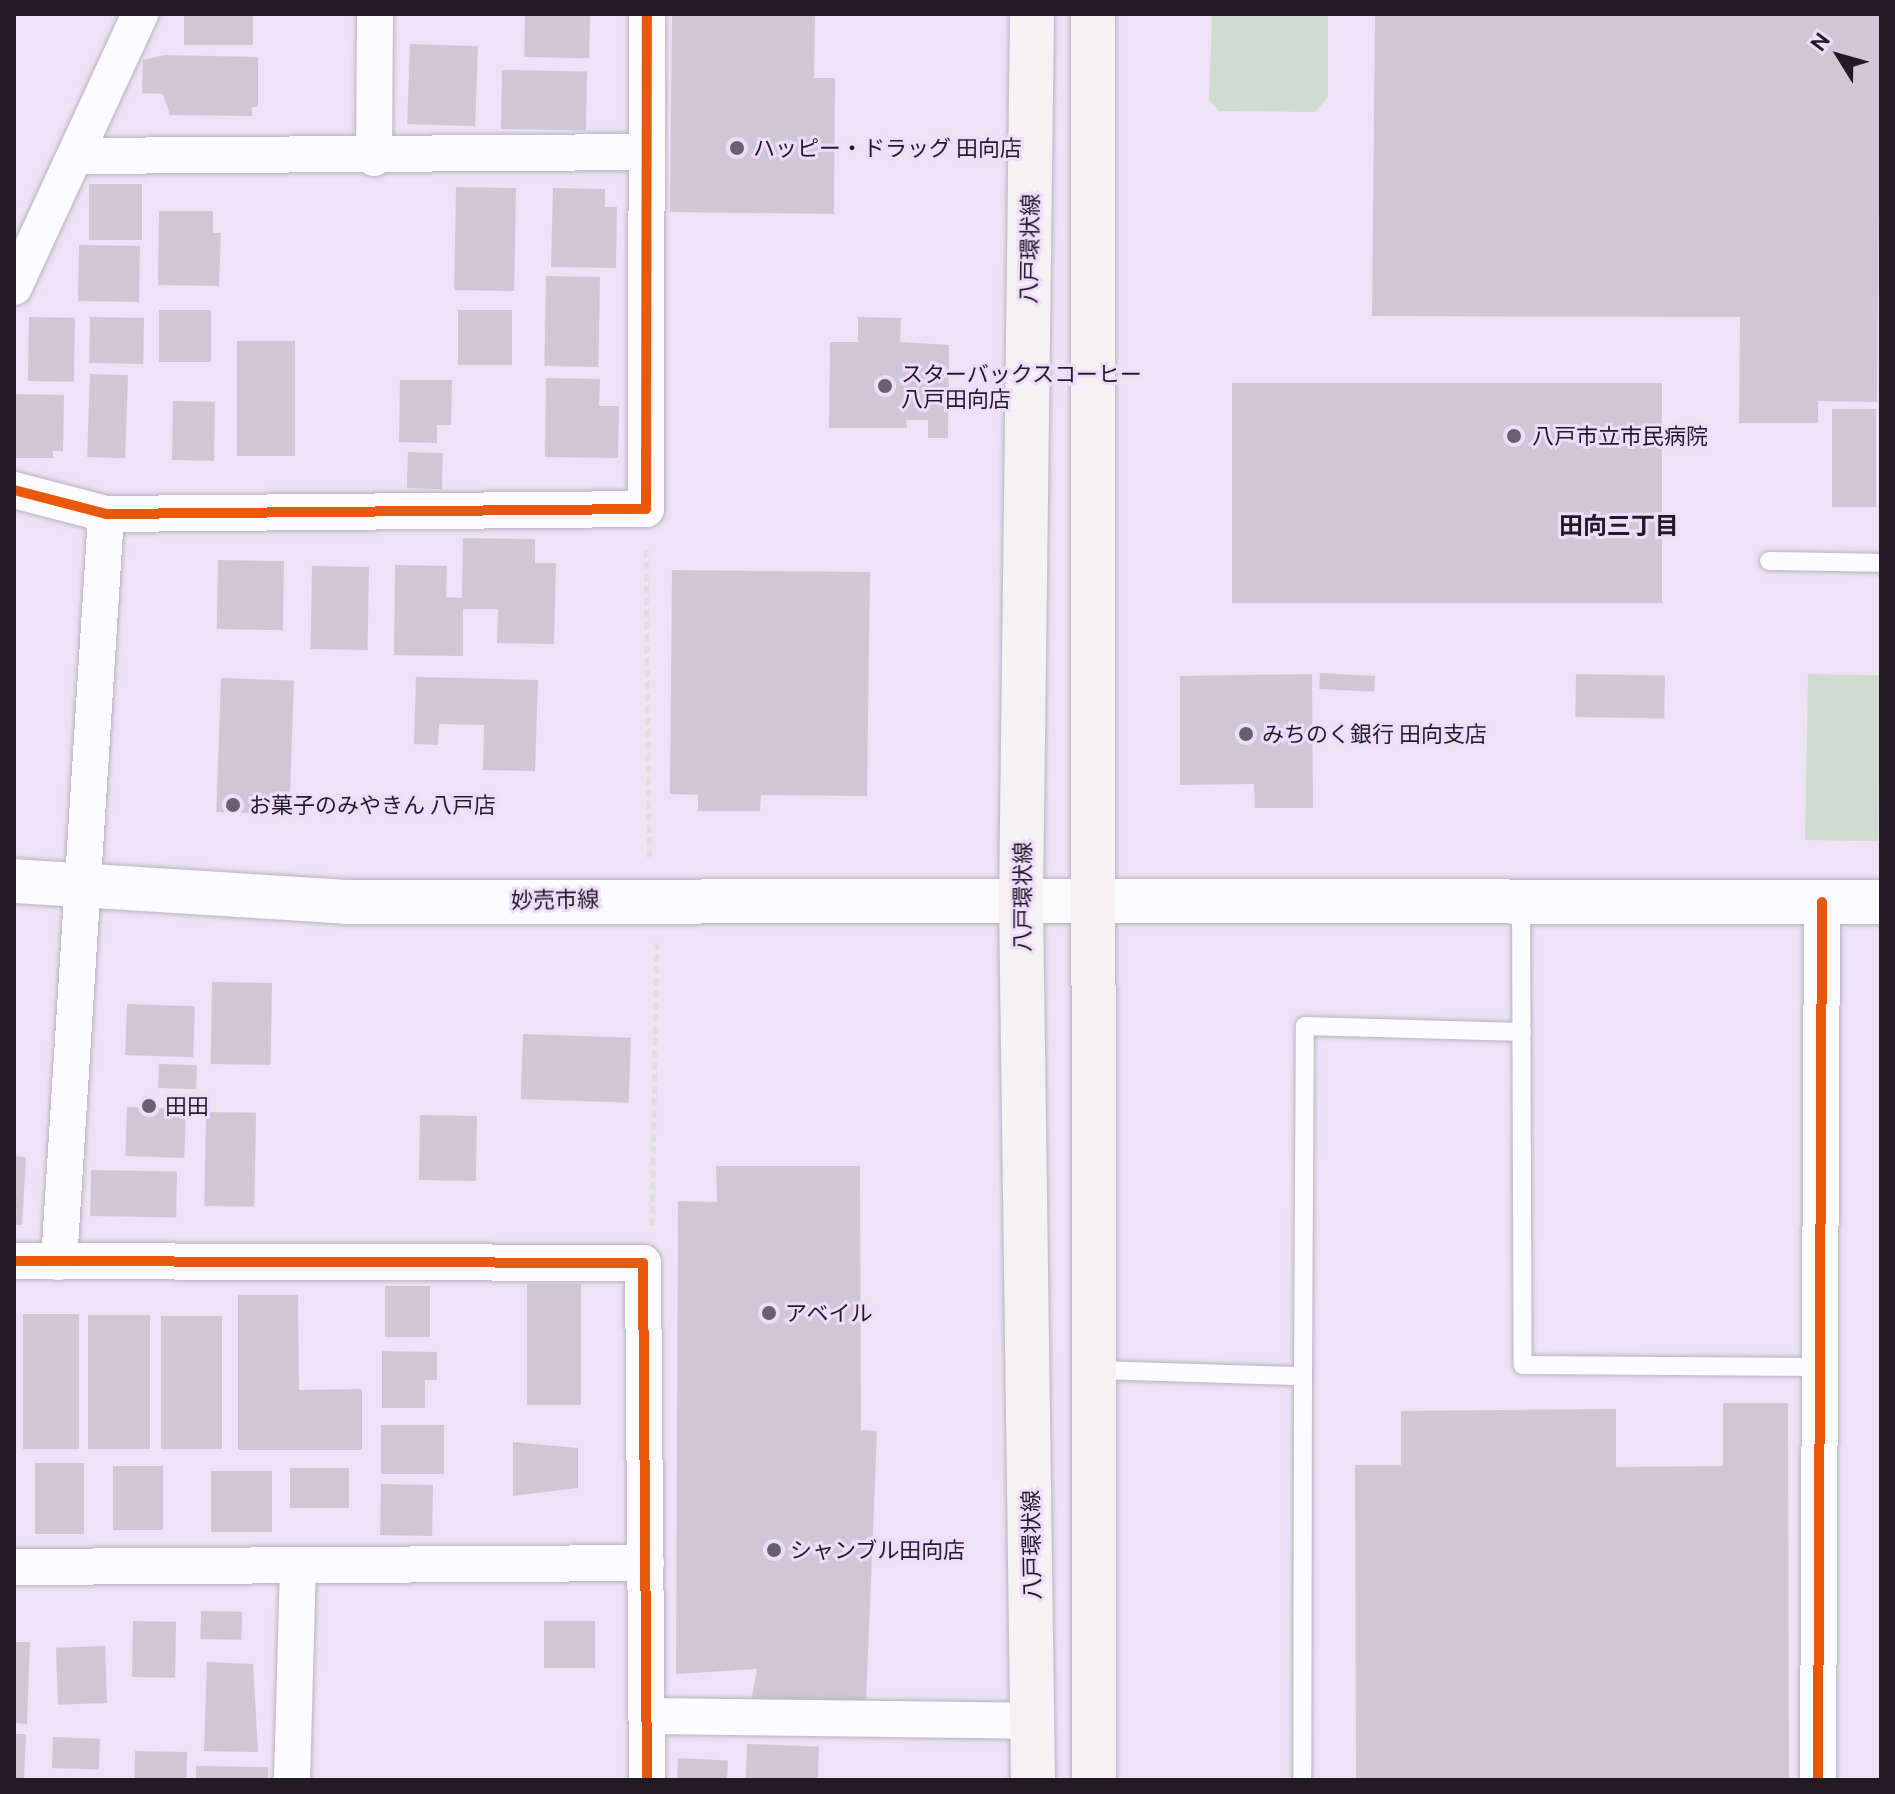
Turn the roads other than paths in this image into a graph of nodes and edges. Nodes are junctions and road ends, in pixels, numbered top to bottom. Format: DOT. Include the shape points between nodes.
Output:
graph roads {
  1 [pos="140,14"];
  2 [pos="375,14"];
  3 [pos="647,14"];
  4 [pos="1032,14"];
  5 [pos="1093,14"];
  6 [pos="644,152"];
  7 [pos="75,156"];
  8 [pos="374,158"];
  9 [pos="14,287"];
  10 [pos="14,490"];
  11 [pos="106,514"];
  12 [pos="1769,561"];
  13 [pos="1881,563"];
  14 [pos="14,881"];
  15 [pos="86,889"];
  16 [pos="1021,901"];
  17 [pos="1097,901"];
  18 [pos="1521,901"];
  19 [pos="1822,902"];
  20 [pos="1881,902"];
  21 [pos="1522,1032"];
  22 [pos="14,1261"];
  23 [pos="59,1262"];
  24 [pos="1816,1367"];
  25 [pos="1096,1370"];
  26 [pos="1303,1376"];
  27 [pos="646,1563"];
  28 [pos="14,1567"];
  29 [pos="298,1567"];
  30 [pos="647,1716"];
  31 [pos="1033,1721"];
  32 [pos="292,1780"];
  33 [pos="647,1780"];
  34 [pos="1033,1780"];
  35 [pos="1094,1780"];
  36 [pos="1302,1780"];
  37 [pos="1818,1780"];
  1 -- 7 [label="street"];
  2 -- 8 [label="street"];
  3 -- 6 [label="street"];
  4 -- 16 [label="main road, 八戸環状線"];
  5 -- 17 [label="main road" via="1091,661"];
  6 -- 8 [label="street"];
  6 -- 11 [label="street" via="646,509"];
  7 -- 8 [label="street"];
  7 -- 9 [label="street"];
  10 -- 11 [label="street"];
  11 -- 15 [label="street"];
  12 -- 13 [label="lane"];
  14 -- 15 [label="main road, 妙売市線"];
  15 -- 16 [label="main road, 妙売市線" via="348,902"];
  15 -- 23 [label="street"];
  16 -- 17 [label="main road, 妙売市線"];
  16 -- 31 [label="main road, 八戸環状線"];
  17 -- 18 [label="main road, 妙売市線"];
  17 -- 25 [label="main road"];
  18 -- 19 [label="main road, 妙売市線"];
  18 -- 21 [label="lane"];
  19 -- 20 [label="main road, 妙売市線"];
  19 -- 24 [label="street"];
  21 -- 24 [label="lane" via="1523,1365"];
  21 -- 26 [label="lane" via="1305,1026"];
  22 -- 23 [label="street"];
  23 -- 27 [label="street" via="643,1263"];
  24 -- 37 [label="street"];
  25 -- 26 [label="lane"];
  25 -- 35 [label="main road"];
  26 -- 36 [label="lane"];
  27 -- 29 [label="street"];
  27 -- 30 [label="street"];
  28 -- 29 [label="street"];
  29 -- 32 [label="street"];
  30 -- 31 [label="street"];
  30 -- 33 [label="street"];
  31 -- 34 [label="main road, 八戸環状線"];
}
